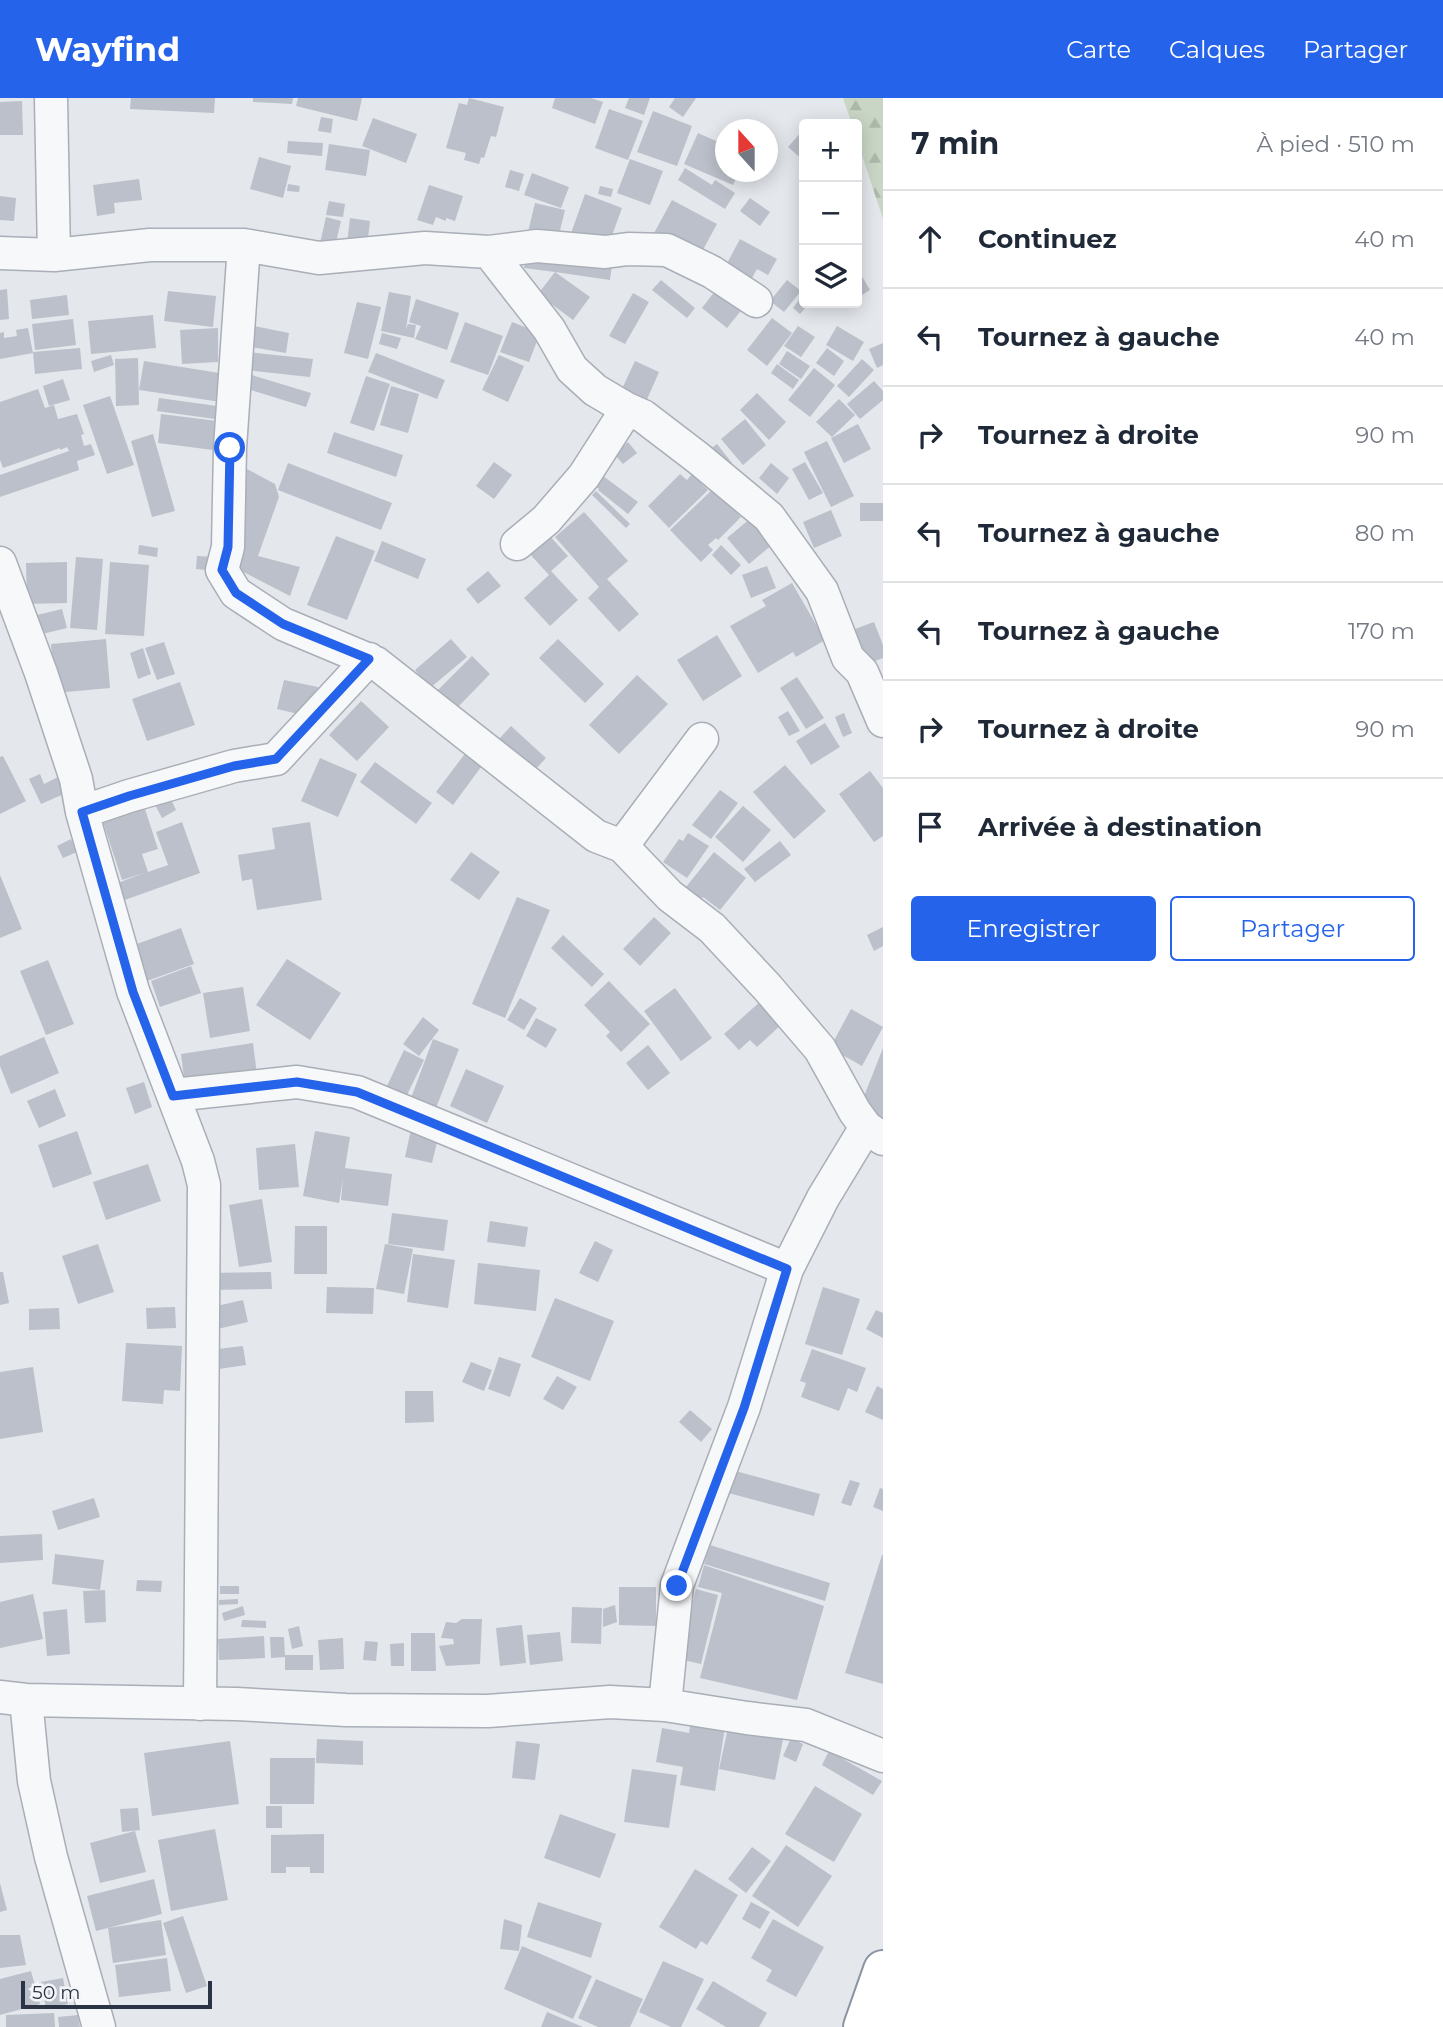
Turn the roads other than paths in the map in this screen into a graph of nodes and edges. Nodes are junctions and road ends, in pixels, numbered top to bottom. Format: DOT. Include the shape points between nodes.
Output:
graph roads {
  1 [pos="51,98"];
  2 [pos="244,245"];
  3 [pos="489,252"];
  4 [pos="0,253"];
  5 [pos="54,255"];
  6 [pos="756,301"];
  7 [pos="627,409"];
  8 [pos="517,544"];
  9 [pos="0,563"];
  10 [pos="6,600"];
  11 [pos="369,659"];
  12 [pos="883,721"];
  13 [pos="702,739"];
  14 [pos="82,812"];
  15 [pos="622,846"];
  16 [pos="173,1096"];
  17 [pos="875,1133"];
  18 [pos="787,1269"];
  19 [pos="13,1698"];
  20 [pos="200,1704"];
  21 [pos="665,1705"];
  22 [pos="883,1756"];
  23 [pos="883,1970"];
  24 [pos="99,2027"];
  25 [pos="863,2027"];
  1 -- 5 [label="street"];
  2 -- 3 [label="street" via="319,258 425,248"];
  2 -- 5 [label="street" via="150,245"];
  2 -- 11 [label="street" via="228,547 222,570 236,593 283,624"];
  3 -- 6 [label="street" via="537,246 605,252 667,250"];
  3 -- 7 [label="street" via="550,329 572,369"];
  4 -- 5 [label="street"];
  7 -- 8 [label="street" via="584,476 546,520"];
  7 -- 12 [label="street" via="643,416 769,517 822,591 848,658 862,672"];
  9 -- 10 [label="street"];
  10 -- 14 [label="street" via="41,674 76,779"];
  11 -- 14 [label="street" via="276,759 234,766"];
  11 -- 15 [label="street" via="596,836"];
  13 -- 15 [label="street"];
  14 -- 16 [label="street" via="133,992"];
  15 -- 17 [label="street" via="670,896 712,928 767,987 820,1049 855,1112"];
  16 -- 18 [label="street" via="297,1082 357,1092"];
  16 -- 20 [label="street" via="204,1185"];
  17 -- 18 [label="street" via="823,1198"];
  18 -- 21 [label="street" via="744,1408 677,1586"];
  19 -- 20 [label="street"];
  19 -- 24 [label="street"];
  20 -- 21 [label="street" via="488,1711 610,1702"];
  21 -- 22 [label="street" via="806,1725"];
  23 -- 25 [label="highway"];
}
